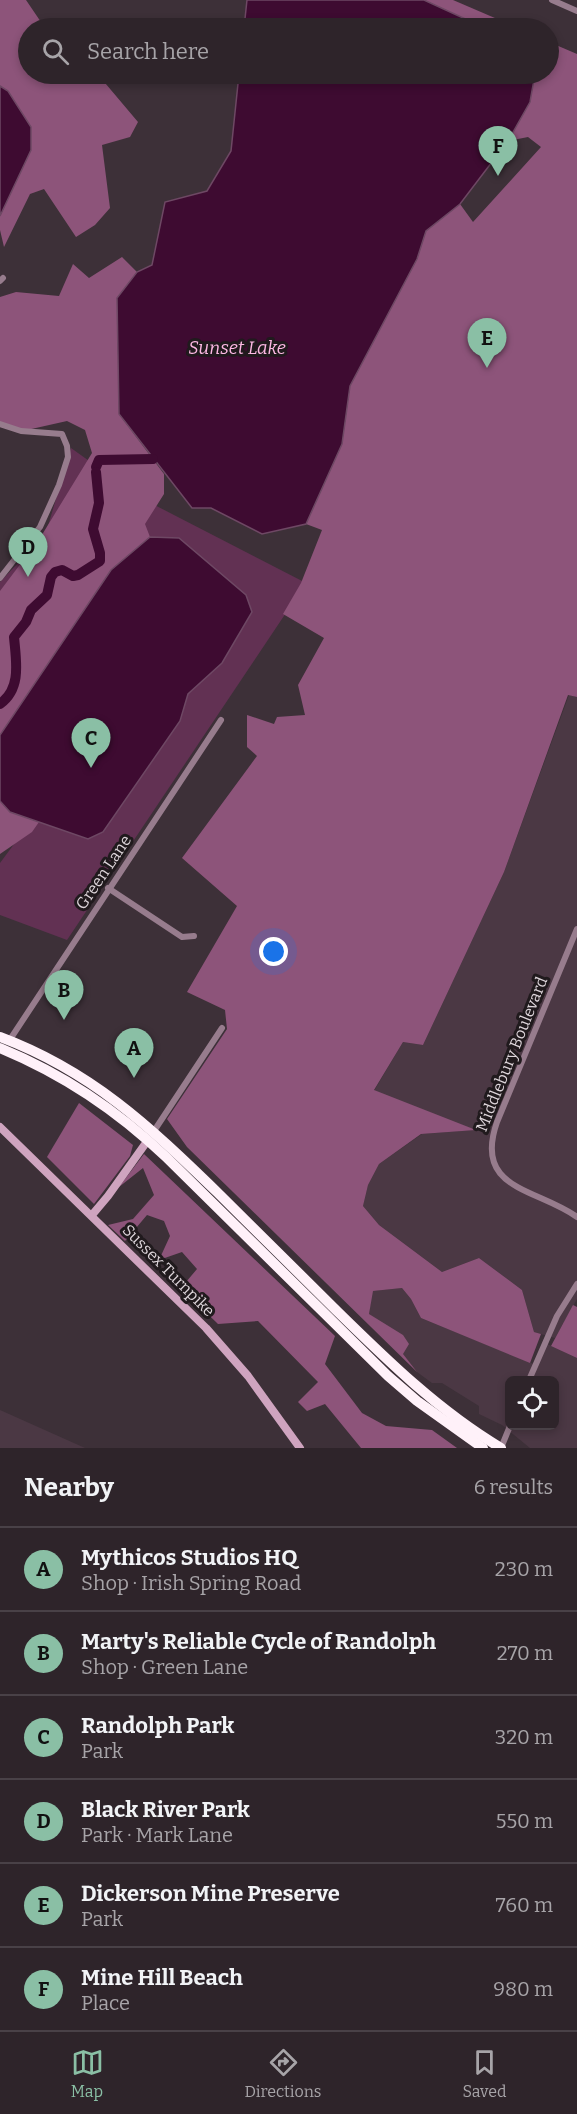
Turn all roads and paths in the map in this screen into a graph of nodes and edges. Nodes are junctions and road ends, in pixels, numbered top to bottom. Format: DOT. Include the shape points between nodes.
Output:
graph roads {
  1 [pos="552,0"];
  2 [pos="576,9"];
  3 [pos="0,424"];
  4 [pos="0,578"];
  5 [pos="221,720"];
  6 [pos="108,888"];
  7 [pos="577,929"];
  8 [pos="194,936"];
  9 [pos="222,1029"];
  10 [pos="3,1042"];
  11 [pos="0,1127"];
  12 [pos="151,1136"];
  13 [pos="92,1215"];
  14 [pos="577,1217"];
  15 [pos="577,1284"];
  16 [pos="531,1376"];
  17 [pos="508,1430"];
  18 [pos="300,1448"];
  19 [pos="483,1448"];
  20 [pos="501,1448"];
  1 -- 2 [label="street"];
  3 -- 4 [label="street" via="21,431 62,434 68,446 59,485 40,527"];
  5 -- 6 [label="street, Green Lane"];
  6 -- 8 [label="street" via="182,937"];
  6 -- 10 [label="street, Green Lane"];
  7 -- 14 [label="street, Middlebury Boulevard" via="490,1146 498,1172 509,1183"];
  9 -- 12 [label="street"];
  10 -- 12 [label="highway"];
  11 -- 13 [label="main road, Sussex Turnpike"];
  12 -- 13 [label="main road"];
  12 -- 19 [label="highway" via="388,1376"];
  12 -- 20 [label="highway" via="398,1370"];
  13 -- 18 [label="main road, Sussex Turnpike" via="223,1347"];
  15 -- 16 [label="street" via="557,1316"];
  17 -- 20 [label="street"];
}
